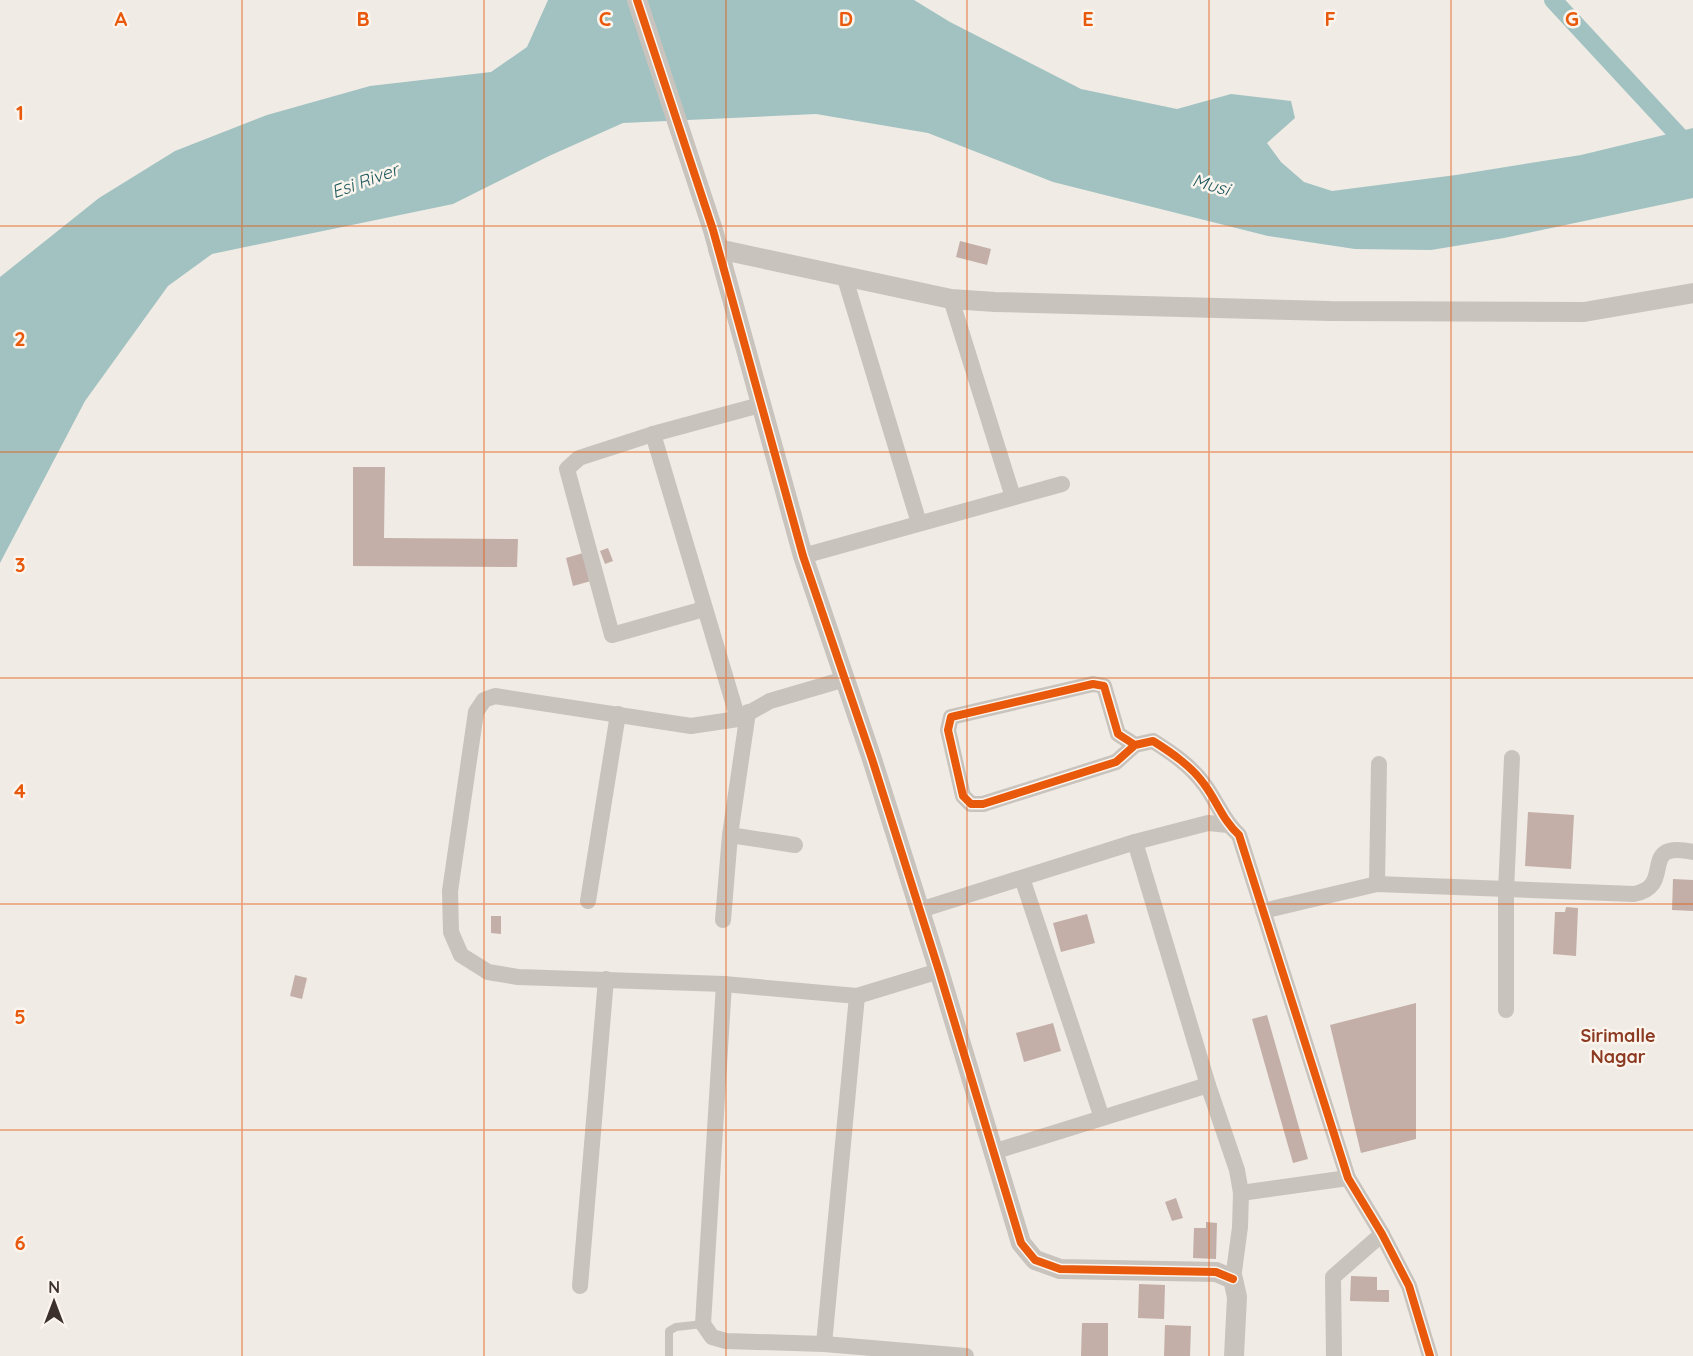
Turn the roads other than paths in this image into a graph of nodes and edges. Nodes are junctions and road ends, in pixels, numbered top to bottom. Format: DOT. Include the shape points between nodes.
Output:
graph roads {
  1 [pos="637,0"];
  2 [pos="718,249"];
  3 [pos="844,275"];
  4 [pos="1693,293"];
  5 [pos="951,299"];
  6 [pos="760,405"];
  7 [pos="653,434"];
  8 [pos="1062,484"];
  9 [pos="1013,497"];
  10 [pos="919,524"];
  11 [pos="803,556"];
  12 [pos="704,609"];
  13 [pos="845,680"];
  14 [pos="618,714"];
  15 [pos="743,715"];
  16 [pos="1135,745"];
  17 [pos="1512,758"];
  18 [pos="1379,764"];
  19 [pos="1228,825"];
  20 [pos="730,835"];
  21 [pos="1135,842"];
  22 [pos="795,845"];
  23 [pos="1693,852"];
  24 [pos="1022,878"];
  25 [pos="1377,884"];
  26 [pos="1506,891"];
  27 [pos="588,901"];
  28 [pos="920,910"];
  29 [pos="1263,910"];
  30 [pos="723,920"];
  31 [pos="939,971"];
  32 [pos="606,979"];
  33 [pos="724,984"];
  34 [pos="857,996"];
  35 [pos="1506,1010"];
  36 [pos="1208,1085"];
  37 [pos="1102,1118"];
  38 [pos="993,1152"];
  39 [pos="1348,1178"];
  40 [pos="1241,1192"];
  41 [pos="1382,1234"];
  42 [pos="1233,1279"];
  43 [pos="580,1286"];
  44 [pos="703,1324"];
  45 [pos="824,1344"];
  46 [pos="669,1356"];
  47 [pos="966,1356"];
  48 [pos="1234,1356"];
  49 [pos="1334,1356"];
  50 [pos="1430,1356"];
  1 -- 2 [label="street"];
  2 -- 3 [label="street"];
  2 -- 6 [label="street"];
  3 -- 5 [label="street"];
  3 -- 10 [label="street"];
  4 -- 5 [label="street" via="1584,312 1330,311"];
  5 -- 9 [label="street"];
  6 -- 7 [label="street"];
  6 -- 11 [label="street"];
  7 -- 12 [label="street"];
  7 -- 12 [label="street" via="579,458 567,470 612,635"];
  8 -- 9 [label="street"];
  9 -- 10 [label="street"];
  10 -- 11 [label="street"];
  11 -- 13 [label="street"];
  12 -- 15 [label="street"];
  13 -- 15 [label="street" via="770,701"];
  13 -- 28 [label="street"];
  14 -- 15 [label="street" via="691,726"];
  14 -- 27 [label="street"];
  14 -- 32 [label="street" via="495,696 484,700 476,711 450,891 451,932 461,955 488,972 518,977"];
  15 -- 20 [label="street"];
  16 -- 16 [label="street" via="1118,734 1104,686 1093,684 951,717 948,730 963,796 971,804 983,804 1116,762"];
  16 -- 19 [label="street" via="1153,741 1175,755 1204,784"];
  17 -- 26 [label="street"];
  18 -- 25 [label="street"];
  19 -- 21 [label="street" via="1208,823"];
  19 -- 29 [label="street" via="1239,836"];
  20 -- 22 [label="street"];
  20 -- 30 [label="street"];
  21 -- 24 [label="street"];
  21 -- 36 [label="street"];
  23 -- 26 [label="street" via="1676,848 1666,852 1659,860 1653,885 1646,892"];
  24 -- 28 [label="street"];
  24 -- 37 [label="street"];
  25 -- 26 [label="street"];
  25 -- 29 [label="street"];
  26 -- 35 [label="street"];
  28 -- 31 [label="street"];
  29 -- 39 [label="street"];
  31 -- 34 [label="street"];
  31 -- 38 [label="street"];
  32 -- 33 [label="street"];
  32 -- 43 [label="street"];
  33 -- 34 [label="street"];
  33 -- 44 [label="street"];
  34 -- 45 [label="street"];
  36 -- 37 [label="street"];
  36 -- 40 [label="street"];
  37 -- 38 [label="street"];
  38 -- 42 [label="street" via="1021,1243 1035,1260 1060,1269 1216,1272"];
  39 -- 40 [label="street"];
  39 -- 41 [label="street"];
  40 -- 42 [label="street"];
  41 -- 49 [label="street" via="1333,1277"];
  41 -- 50 [label="street" via="1409,1286"];
  42 -- 48 [label="street" via="1237,1297"];
  44 -- 45 [label="street" via="712,1337 726,1341"];
  44 -- 46 [label="lane" via="669,1331"];
  45 -- 47 [label="street"];
}
